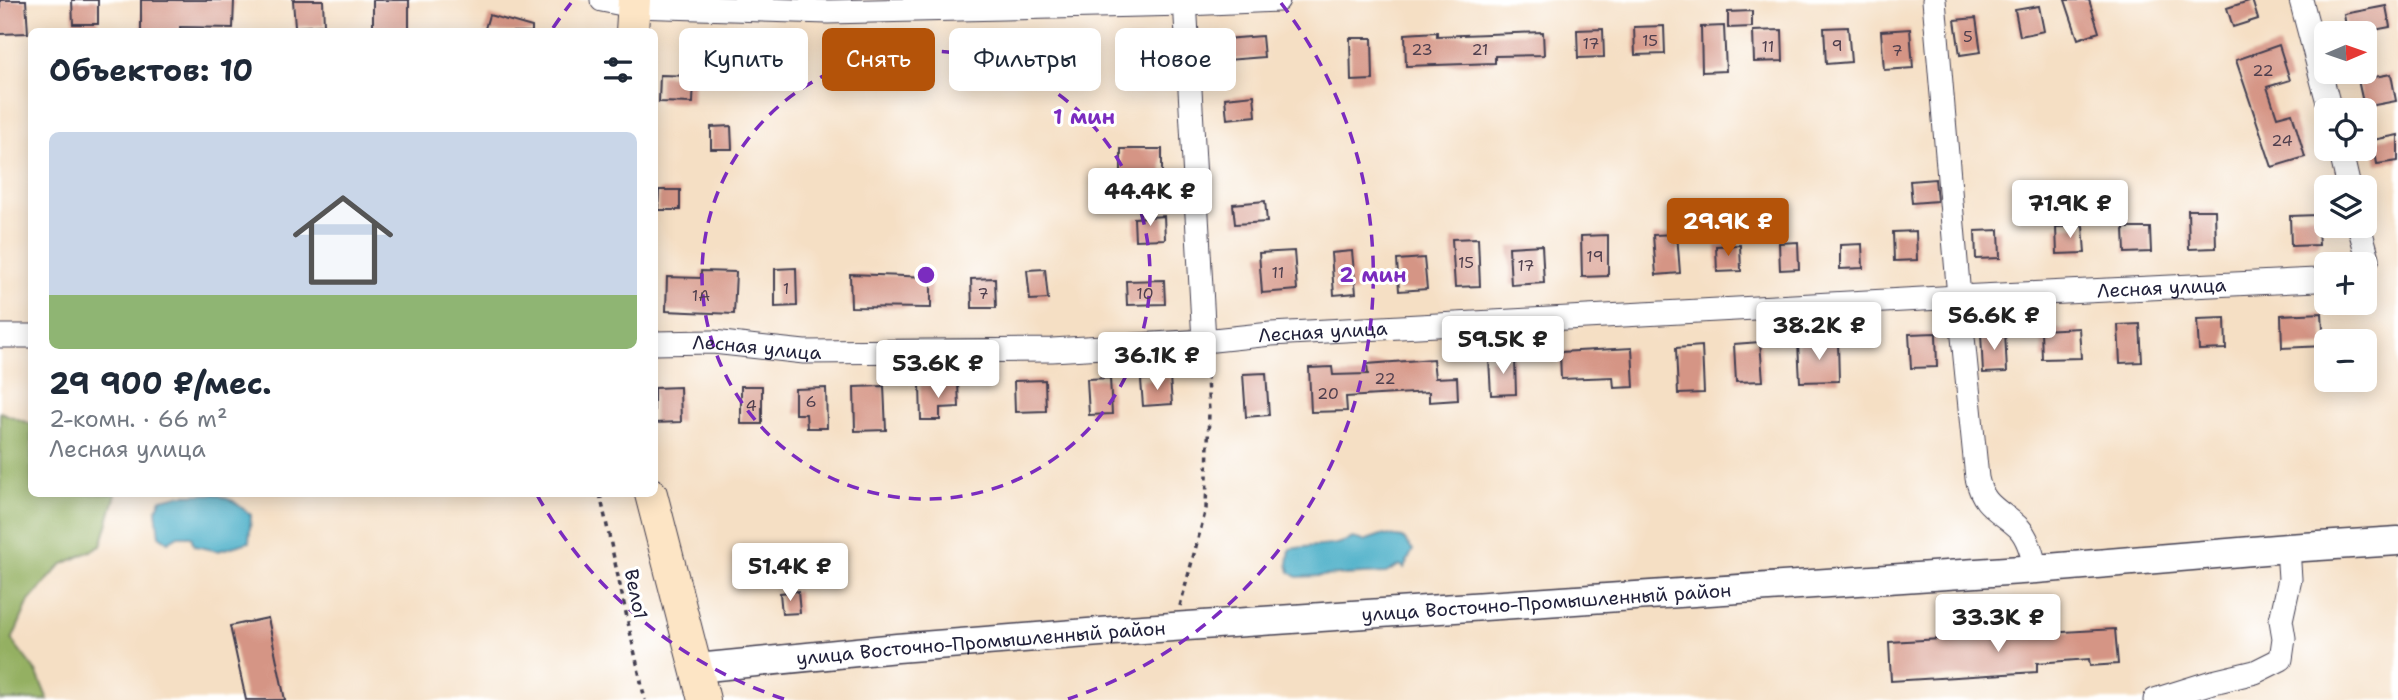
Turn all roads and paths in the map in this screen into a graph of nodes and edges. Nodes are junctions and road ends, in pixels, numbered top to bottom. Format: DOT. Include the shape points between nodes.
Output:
graph roads {
  1 [pos="602,0"];
  2 [pos="1278,0"];
  3 [pos="1934,0"];
  4 [pos="2301,0"];
  5 [pos="1186,2"];
  6 [pos="633,12"];
  7 [pos="2327,98"];
  8 [pos="2314,280"];
  9 [pos="1959,297"];
  10 [pos="0,336"];
  11 [pos="28,336"];
  12 [pos="1204,341"];
  13 [pos="658,343"];
  14 [pos="601,497"];
  15 [pos="651,497"];
  16 [pos="2398,541"];
  17 [pos="2288,548"];
  18 [pos="2036,569"];
  19 [pos="1174,628"];
  20 [pos="697,668"];
  21 [pos="645,700"];
  22 [pos="704,700"];
  23 [pos="2155,700"];
  1 -- 6 [label="street"];
  2 -- 5 [label="street"];
  3 -- 9 [label="street"];
  4 -- 7 [label="street"];
  5 -- 6 [label="street" via="828,12"];
  5 -- 12 [label="street"];
  8 -- 9 [label="street, Лесная улица"];
  9 -- 12 [label="street, Лесная улица"];
  9 -- 18 [label="street" via="1980,492 2020,529"];
  10 -- 11 [label="street"];
  12 -- 13 [label="street, Лесная улица" via="1052,350 818,352 713,342"];
  12 -- 19 [label="path" via="1209,411 1206,509"];
  14 -- 21 [label="path, Вело1"];
  15 -- 20 [label="main road"];
  16 -- 17 [label="street, улица Восточно-Промышленный район"];
  17 -- 18 [label="street, улица Восточно-Промышленный район"];
  17 -- 23 [label="street" via="2290,579 2281,620 2281,659 2255,672"];
  18 -- 19 [label="street, улица Восточно-Промышленный район"];
  19 -- 20 [label="street, улица Восточно-Промышленный район"];
  20 -- 22 [label="main road"];
}
